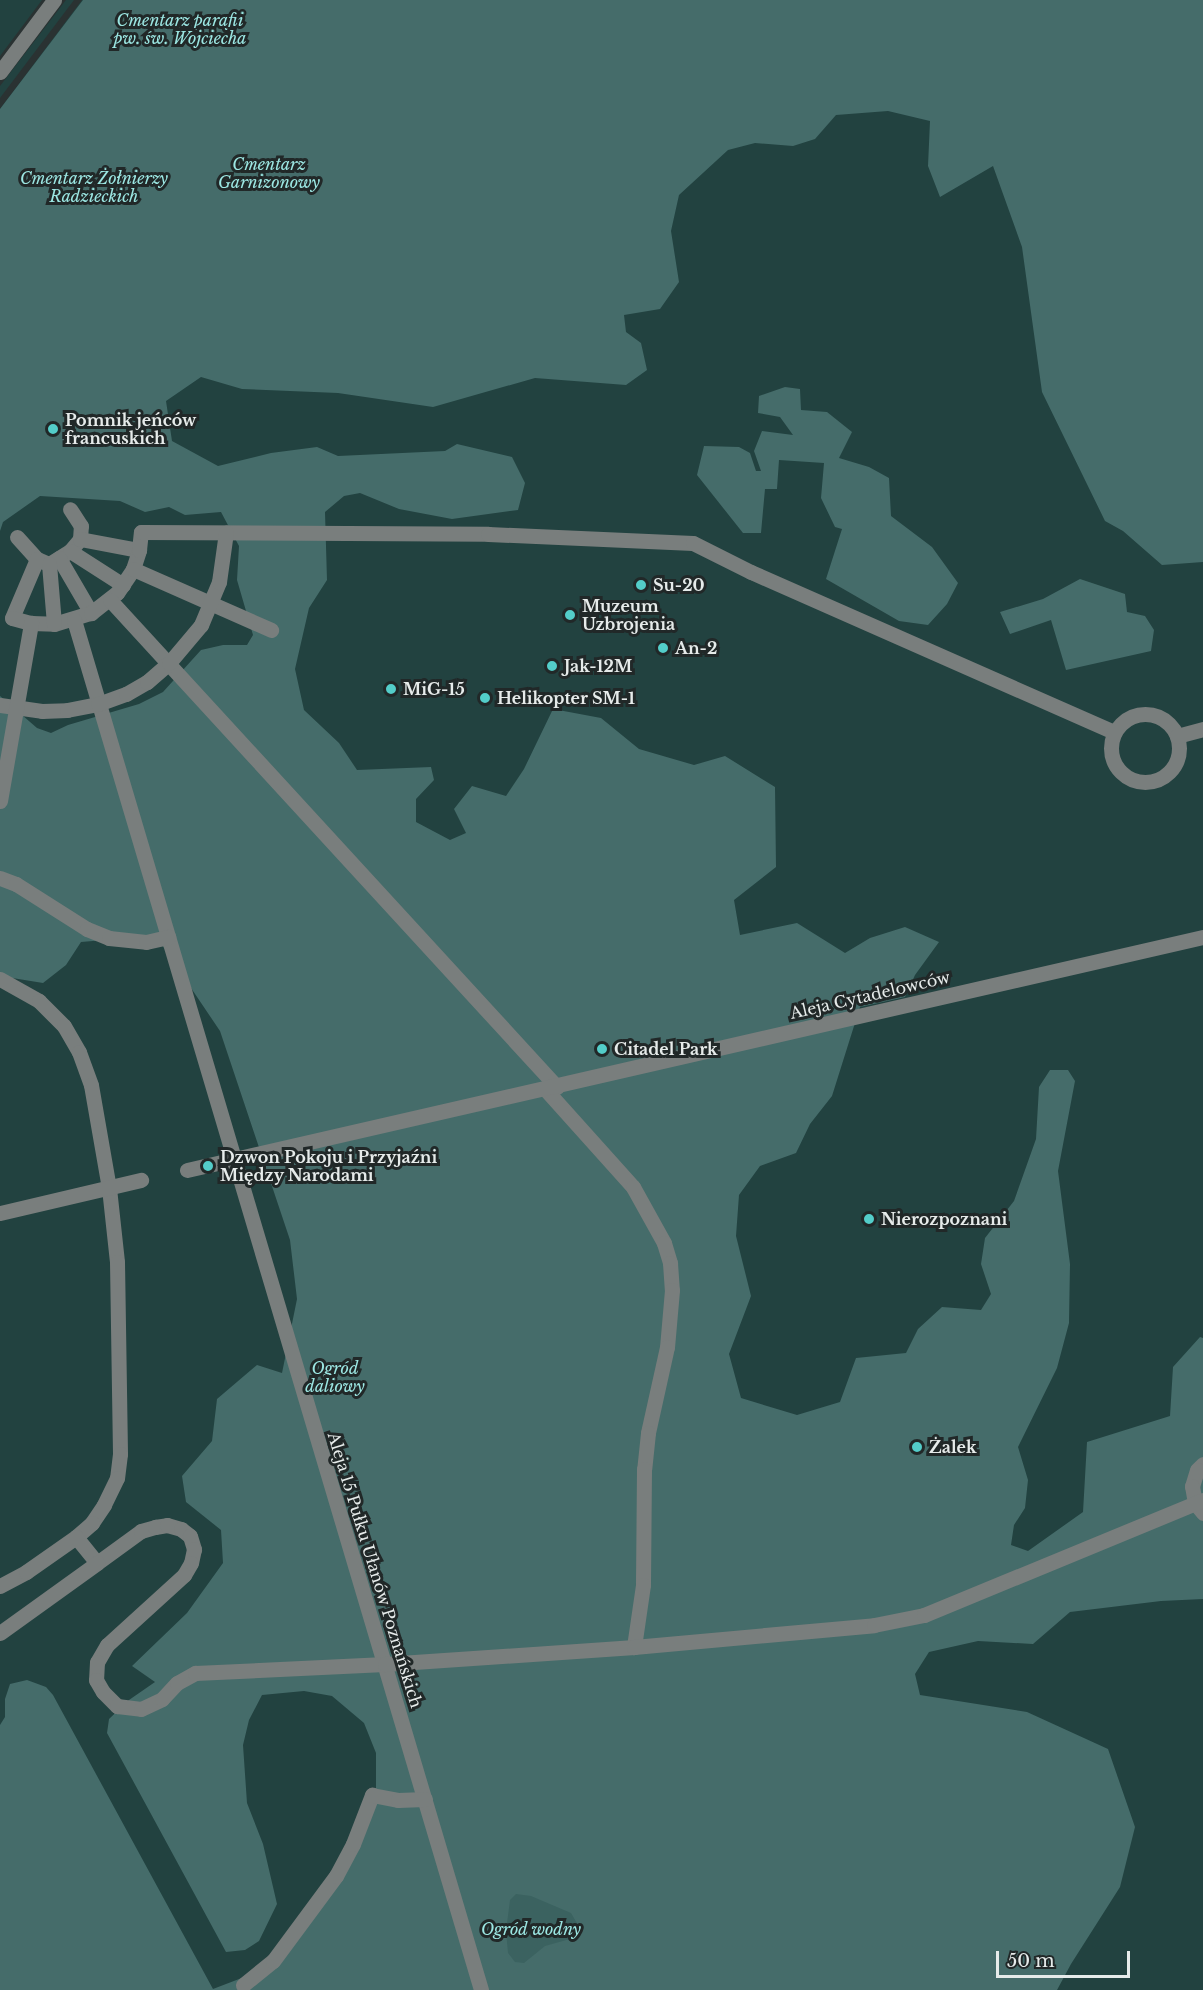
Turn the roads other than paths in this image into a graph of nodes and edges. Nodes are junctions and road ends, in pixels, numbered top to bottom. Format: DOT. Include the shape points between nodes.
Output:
graph roads {
  1 [pos="54,0"];
  2 [pos="0,72"];
  3 [pos="70,509"];
  4 [pos="226,532"];
  5 [pos="17,537"];
  6 [pos="139,550"];
  7 [pos="59,554"];
  8 [pos="132,569"];
  9 [pos="123,585"];
  10 [pos="110,600"];
  11 [pos="212,604"];
  12 [pos="91,613"];
  13 [pos="74,620"];
  14 [pos="31,623"];
  15 [pos="54,624"];
  16 [pos="271,630"];
  17 [pos="169,663"];
  18 [pos="98,704"];
  19 [pos="0,705"];
  20 [pos="17,709"];
  21 [pos="1203,729"];
  22 [pos="1114,732"];
  23 [pos="1177,736"];
  24 [pos="0,801"];
  25 [pos="0,878"];
  26 [pos="168,937"];
  27 [pos="1203,937"];
  28 [pos="0,979"];
  29 [pos="552,1088"];
  30 [pos="234,1160"];
  31 [pos="186,1170"];
  32 [pos="141,1180"];
  33 [pos="109,1188"];
  34 [pos="0,1213"];
  35 [pos="1203,1464"];
  36 [pos="1200,1505"];
  37 [pos="76,1537"];
  38 [pos="97,1563"];
  39 [pos="0,1586"];
  40 [pos="0,1633"];
  41 [pos="634,1647"];
  42 [pos="385,1664"];
  43 [pos="425,1799"];
  44 [pos="240,1988"];
  45 [pos="481,1990"];
  1 -- 2 [label="street"];
  3 -- 7 [label="street" via="81,526"];
  4 -- 6 [label="street" via="141,532"];
  4 -- 11 [label="street" via="225,555"];
  4 -- 22 [label="street" via="488,534 693,543"];
  5 -- 7 [label="street"];
  6 -- 7 [label="street"];
  6 -- 8 [label="street"];
  7 -- 9 [label="street"];
  7 -- 12 [label="street"];
  7 -- 14 [label="street" via="12,618"];
  7 -- 15 [label="street"];
  8 -- 9 [label="street"];
  8 -- 11 [label="street"];
  9 -- 10 [label="street"];
  10 -- 12 [label="street"];
  10 -- 17 [label="street"];
  11 -- 16 [label="street"];
  11 -- 17 [label="street" via="201,625"];
  12 -- 13 [label="street"];
  13 -- 15 [label="street"];
  13 -- 18 [label="street, Aleja 15 Pułku Ułanów Poznańskich"];
  14 -- 15 [label="street"];
  14 -- 20 [label="street"];
  17 -- 18 [label="street" via="126,694"];
  17 -- 29 [label="street"];
  18 -- 20 [label="street" via="67,710"];
  18 -- 26 [label="street, Aleja 15 Pułku Ułanów Poznańskich"];
  19 -- 20 [label="street"];
  20 -- 24 [label="street"];
  21 -- 23 [label="street"];
  22 -- 23 [label="street" via="1127,718 1147,713 1165,720"];
  22 -- 23 [label="street" via="1110,753 1119,771 1136,782 1155,782 1171,771 1179,754"];
  25 -- 26 [label="street" via="109,938 146,942"];
  26 -- 30 [label="street, Aleja 15 Pułku Ułanów Poznańskich"];
  27 -- 29 [label="street, Aleja Cytadelowców"];
  28 -- 33 [label="street" via="39,1001 64,1026 79,1052 91,1085"];
  29 -- 30 [label="street, Aleja Cytadelowców"];
  29 -- 41 [label="street" via="633,1187 664,1243 670,1263 667,1347 644,1469 643,1585"];
  30 -- 31 [label="street, Aleja Cytadelowców"];
  30 -- 42 [label="street, Aleja 15 Pułku Ułanów Poznańskich"];
  32 -- 33 [label="street"];
  33 -- 34 [label="street"];
  33 -- 37 [label="street" via="117,1262 120,1454 117,1478 104,1505"];
  35 -- 36 [label="street" via="1192,1486"];
  36 -- 41 [label="street" via="924,1615 874,1625"];
  37 -- 38 [label="street"];
  37 -- 39 [label="street"];
  38 -- 40 [label="street"];
  38 -- 42 [label="street" via="141,1531 161,1526 181,1529 190,1536 194,1549 184,1575 107,1645 97,1662 96,1680 117,1706 141,1709 162,1699 177,1683 195,1673"];
  41 -- 42 [label="street"];
  42 -- 43 [label="street, Aleja 15 Pułku Ułanów Poznańskich"];
  43 -- 44 [label="street" via="398,1800 372,1795 336,1876 273,1961"];
  43 -- 45 [label="street, Aleja 15 Pułku Ułanów Poznańskich"];
}
